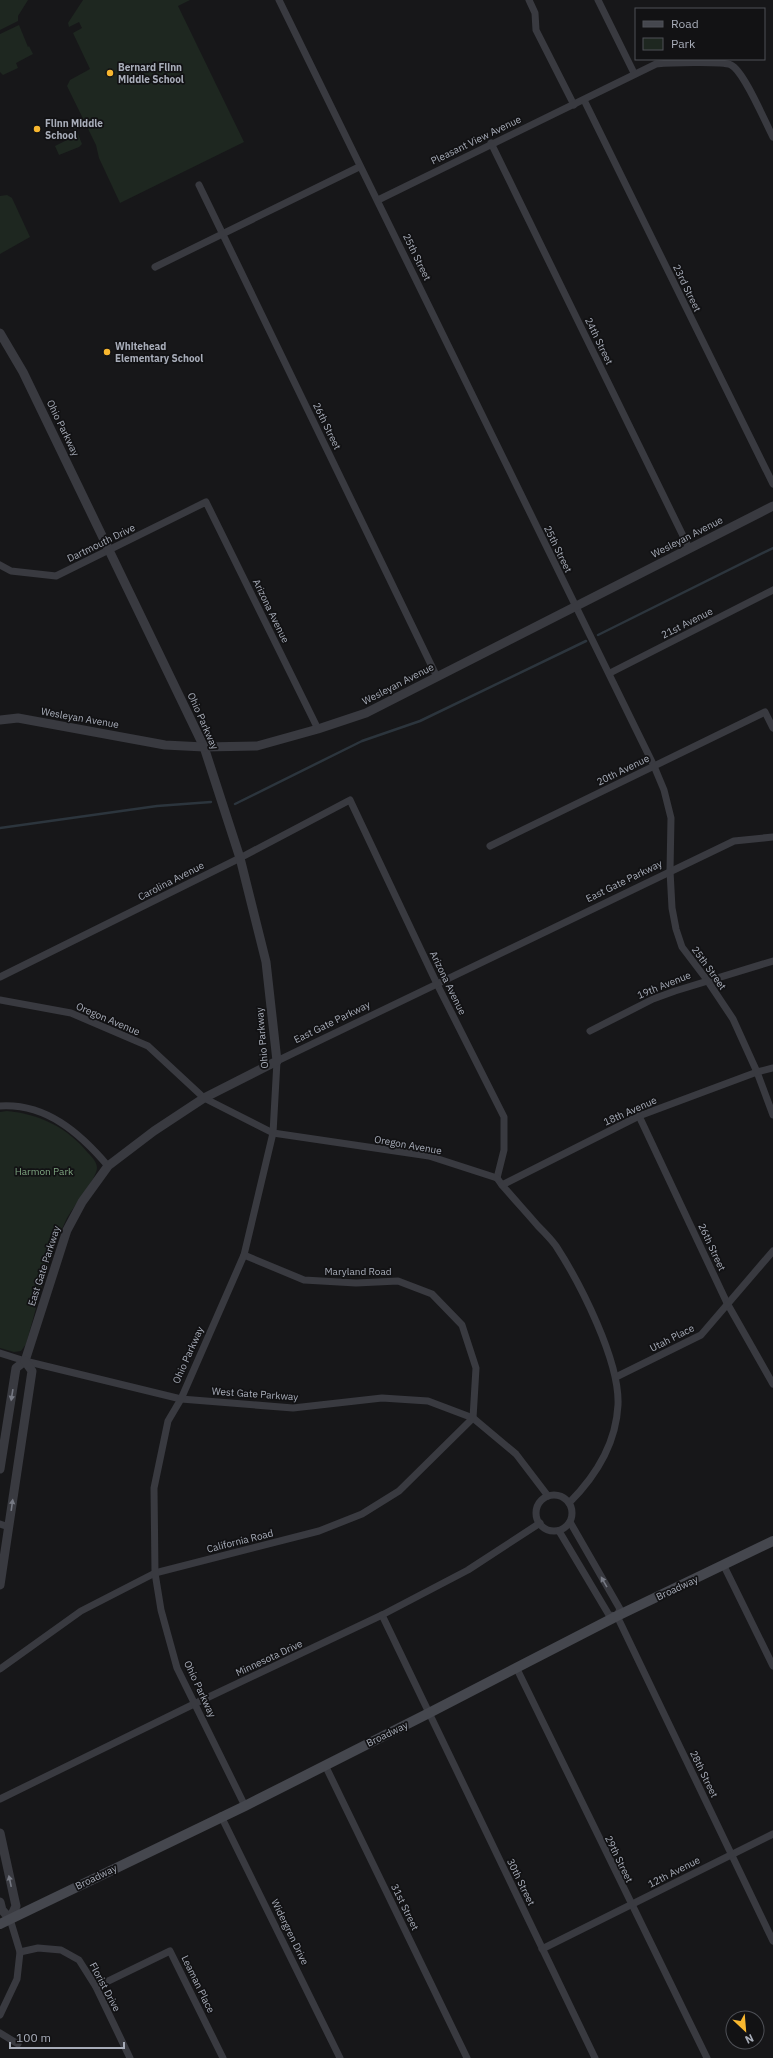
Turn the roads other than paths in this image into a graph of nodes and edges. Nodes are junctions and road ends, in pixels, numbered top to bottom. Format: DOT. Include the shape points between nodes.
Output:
graph roads {
  1 [pos="279,0"];
  2 [pos="529,0"];
  3 [pos="598,0"];
  4 [pos="634,73"];
  5 [pos="584,100"];
  6 [pos="574,105"];
  7 [pos="773,137"];
  8 [pos="491,144"];
  9 [pos="359,167"];
  10 [pos="199,185"];
  11 [pos="378,200"];
  12 [pos="223,234"];
  13 [pos="155,267"];
  14 [pos="0,333"];
  15 [pos="773,484"];
  16 [pos="206,502"];
  17 [pos="773,506"];
  18 [pos="689,548"];
  19 [pos="110,551"];
  20 [pos="0,565"];
  21 [pos="773,590"];
  22 [pos="575,606"];
  23 [pos="610,673"];
  24 [pos="437,677"];
  25 [pos="0,720"];
  26 [pos="773,728"];
  27 [pos="318,729"];
  28 [pos="204,747"];
  29 [pos="654,766"];
  30 [pos="350,800"];
  31 [pos="773,837"];
  32 [pos="490,846"];
  33 [pos="240,858"];
  34 [pos="670,871"];
  35 [pos="773,961"];
  36 [pos="0,977"];
  37 [pos="707,980"];
  38 [pos="437,984"];
  39 [pos="0,1000"];
  40 [pos="590,1031"];
  41 [pos="276,1061"];
  42 [pos="773,1068"];
  43 [pos="757,1072"];
  44 [pos="204,1098"];
  45 [pos="0,1106"];
  46 [pos="773,1115"];
  47 [pos="640,1116"];
  48 [pos="273,1133"];
  49 [pos="108,1166"];
  50 [pos="497,1178"];
  51 [pos="502,1185"];
  52 [pos="773,1251"];
  53 [pos="244,1256"];
  54 [pos="727,1303"];
  55 [pos="0,1353"];
  56 [pos="25,1361"];
  57 [pos="616,1377"];
  58 [pos="773,1384"];
  59 [pos="181,1399"];
  60 [pos="473,1418"];
  61 [pos="0,1465"];
  62 [pos="548,1496"];
  63 [pos="569,1503"];
  64 [pos="570,1522"];
  65 [pos="540,1524"];
  66 [pos="4,1526"];
  67 [pos="559,1530"];
  68 [pos="773,1541"];
  69 [pos="724,1566"];
  70 [pos="155,1573"];
  71 [pos="0,1585"];
  72 [pos="382,1616"];
  73 [pos="617,1616"];
  74 [pos="773,1666"];
  75 [pos="516,1668"];
  76 [pos="0,1669"];
  77 [pos="194,1704"];
  78 [pos="429,1714"];
  79 [pos="325,1764"];
  80 [pos="0,1799"];
  81 [pos="245,1806"];
  82 [pos="221,1816"];
  83 [pos="0,1832"];
  84 [pos="773,1834"];
  85 [pos="731,1854"];
  86 [pos="0,1902"];
  87 [pos="630,1905"];
  88 [pos="10,1919"];
  89 [pos="0,1924"];
  90 [pos="773,1941"];
  91 [pos="542,1949"];
  92 [pos="20,1952"];
  93 [pos="96,1987"];
  94 [pos="0,2015"];
  95 [pos="0,2033"];
  96 [pos="18,2044"];
  97 [pos="130,2058"];
  98 [pos="223,2058"];
  99 [pos="340,2058"];
  100 [pos="467,2058"];
  101 [pos="595,2058"];
  102 [pos="707,2058"];
  1 -- 9 [label="street, 25th Street"];
  2 -- 6 [label="street" via="535,13 536,30"];
  3 -- 4 [label="street"];
  4 -- 5 [label="street, Pleasant View Avenue"];
  4 -- 7 [label="street, Pleasant View Avenue" via="656,64 676,62 730,64 740,73"];
  5 -- 6 [label="street, Pleasant View Avenue"];
  5 -- 15 [label="street, 23rd Street"];
  6 -- 8 [label="street, Pleasant View Avenue"];
  8 -- 11 [label="street, Pleasant View Avenue"];
  8 -- 18 [label="street, 24th Street"];
  9 -- 11 [label="street, 25th Street"];
  9 -- 12 [label="street"];
  10 -- 12 [label="street, 26th Street"];
  11 -- 22 [label="street, 25th Street"];
  12 -- 13 [label="street"];
  12 -- 24 [label="street, 26th Street"];
  14 -- 19 [label="street, Ohio Parkway" via="23,372"];
  16 -- 19 [label="street, Dartmouth Drive"];
  16 -- 27 [label="street, Arizona Avenue"];
  17 -- 18 [label="street, Wesleyan Avenue"];
  18 -- 22 [label="street, Wesleyan Avenue"];
  19 -- 20 [label="street, Dartmouth Drive" via="56,576 11,571"];
  19 -- 28 [label="street, Ohio Parkway"];
  21 -- 23 [label="street, 21st Avenue"];
  22 -- 23 [label="street, 25th Street"];
  22 -- 24 [label="street, Wesleyan Avenue"];
  23 -- 29 [label="street, 25th Street"];
  24 -- 27 [label="street, Wesleyan Avenue" via="366,713"];
  25 -- 28 [label="street, Wesleyan Avenue" via="18,718 165,745"];
  26 -- 29 [label="street, 20th Avenue" via="765,712"];
  27 -- 28 [label="street, Wesleyan Avenue" via="257,746"];
  28 -- 33 [label="street, Ohio Parkway"];
  29 -- 32 [label="street, 20th Avenue"];
  29 -- 34 [label="street, 25th Street" via="664,790 671,818"];
  30 -- 33 [label="street, Carolina Avenue"];
  30 -- 38 [label="street, Arizona Avenue"];
  31 -- 34 [label="street, East Gate Parkway" via="734,841"];
  33 -- 36 [label="street, Carolina Avenue"];
  33 -- 41 [label="street, Ohio Parkway" via="266,962"];
  34 -- 37 [label="street, 25th Street" via="672,908 682,947"];
  34 -- 38 [label="street, East Gate Parkway"];
  35 -- 37 [label="street, 19th Avenue"];
  37 -- 40 [label="street, 19th Avenue" via="653,999"];
  37 -- 43 [label="street, 25th Street" via="733,1019"];
  38 -- 41 [label="street, East Gate Parkway"];
  38 -- 50 [label="street, Arizona Avenue" via="504,1117 504,1150"];
  39 -- 44 [label="street, Oregon Avenue" via="71,1013 148,1046"];
  41 -- 44 [label="street, East Gate Parkway"];
  41 -- 48 [label="street, Ohio Parkway"];
  42 -- 43 [label="street, 18th Avenue"];
  43 -- 46 [label="street, 25th Street"];
  43 -- 47 [label="street, 18th Avenue"];
  44 -- 48 [label="street, Oregon Avenue"];
  44 -- 49 [label="street, East Gate Parkway"];
  45 -- 49 [label="street" via="30,1108 57,1120 81,1138"];
  47 -- 51 [label="street, 18th Avenue"];
  47 -- 54 [label="street, 26th Street"];
  48 -- 50 [label="street, Oregon Avenue" via="429,1156"];
  48 -- 53 [label="street, Ohio Parkway"];
  49 -- 56 [label="street, East Gate Parkway" via="82,1202 67,1230"];
  50 -- 51 [label="street"];
  51 -- 57 [label="street" via="556,1245 595,1318"];
  52 -- 54 [label="street, Utah Place"];
  53 -- 59 [label="street, Ohio Parkway"];
  53 -- 60 [label="street, Maryland Road" via="304,1280 356,1283 398,1281 432,1294 462,1325 465,1332 476,1368"];
  54 -- 57 [label="street, Utah Place" via="701,1335"];
  54 -- 58 [label="street, 26th Street"];
  55 -- 56 [label="street, West Gate Parkway"];
  56 -- 59 [label="street, West Gate Parkway"];
  56 -- 61 [label="street, East Gate Parkway, one-way" via="16,1368"];
  66 -- 56 [label="street, one-way" via="32,1371"];
  57 -- 63 [label="street" via="618,1405 608,1448 600,1466 586,1486"];
  59 -- 60 [label="street, West Gate Parkway" via="293,1408 382,1398 428,1401"];
  59 -- 70 [label="street, Ohio Parkway" via="168,1421 154,1488"];
  60 -- 62 [label="street, West Gate Parkway" via="516,1454"];
  60 -- 70 [label="street, California Road" via="399,1491 362,1514 319,1531"];
  62 -- 63 [label="street" via="560,1496"];
  62 -- 65 [label="street" via="537,1508"];
  63 -- 64 [label="street" via="573,1512"];
  64 -- 67 [label="street"];
  73 -- 64 [label="street, one-way" via="620,1609"];
  65 -- 67 [label="street" via="549,1530"];
  65 -- 72 [label="street, Minnesota Drive" via="468,1570"];
  66 -- 71 [label="street"];
  67 -- 73 [label="street" via="609,1615"];
  68 -- 69 [label="main road, Broadway"];
  69 -- 73 [label="main road, Broadway"];
  69 -- 74 [label="street"];
  70 -- 76 [label="street, California Road" via="81,1611"];
  70 -- 77 [label="street, Ohio Parkway" via="161,1610 177,1668"];
  72 -- 77 [label="street, Minnesota Drive"];
  72 -- 78 [label="street, 30th Street"];
  73 -- 75 [label="main road, Broadway"];
  73 -- 85 [label="street, 28th Street"];
  75 -- 78 [label="main road, Broadway"];
  75 -- 87 [label="street, 29th Street"];
  77 -- 80 [label="street, Minnesota Drive"];
  77 -- 81 [label="street, Ohio Parkway"];
  78 -- 79 [label="main road, Broadway"];
  78 -- 91 [label="street, 30th Street"];
  79 -- 81 [label="main road, Broadway"];
  79 -- 100 [label="street, 31st Street"];
  81 -- 82 [label="main road, Broadway"];
  82 -- 88 [label="main road, Broadway"];
  82 -- 99 [label="street, Widergren Drive"];
  88 -- 83 [label="street, one-way" via="16,1906"];
  84 -- 85 [label="street, 12th Avenue"];
  85 -- 87 [label="street, 12th Avenue"];
  85 -- 90 [label="street, 28th Street"];
  86 -- 88 [label="street" via="2,1910"];
  87 -- 91 [label="street, 12th Avenue"];
  87 -- 102 [label="street, 29th Street"];
  88 -- 89 [label="main road, Broadway"];
  88 -- 92 [label="street"];
  91 -- 101 [label="street, 30th Street"];
  92 -- 93 [label="street, Florist Drive" via="38,1948 61,1950 79,1960"];
  92 -- 94 [label="street" via="17,1979"];
  93 -- 97 [label="street, Florist Drive"];
  93 -- 98 [label="street, Leaman Place" via="170,1950"];
  95 -- 96 [label="street"];
}
